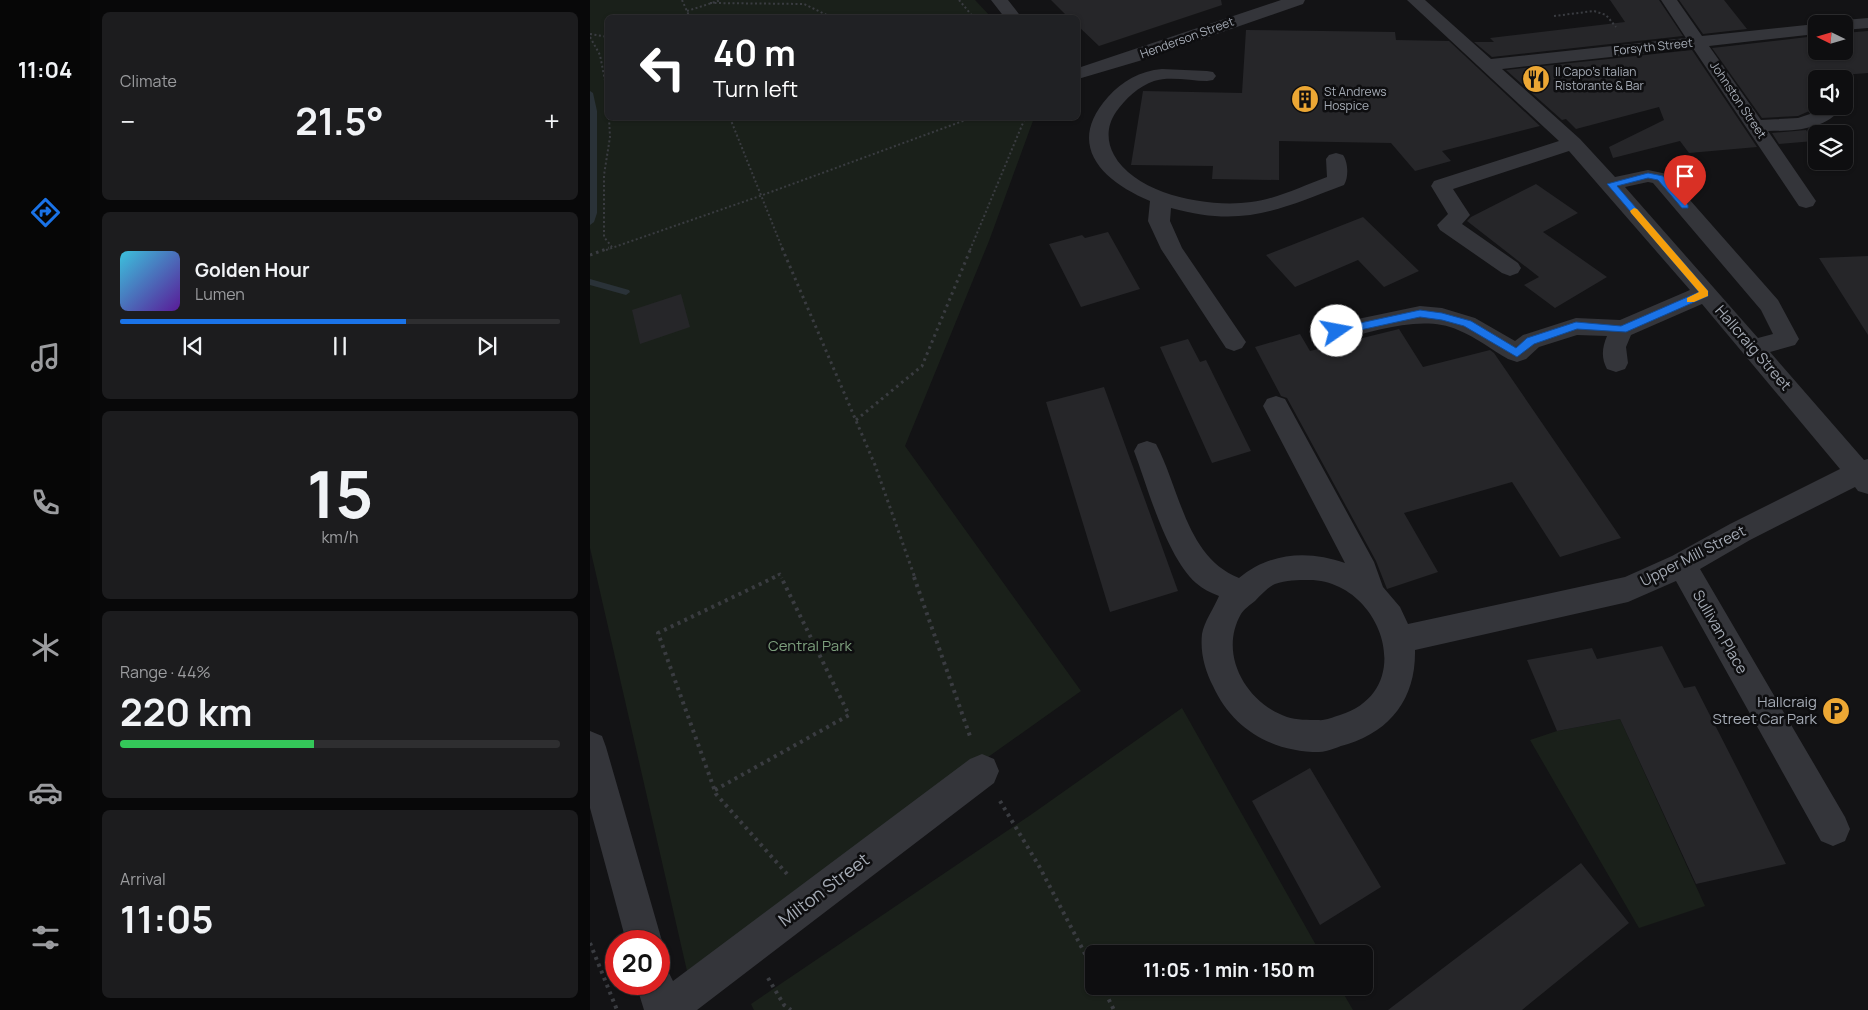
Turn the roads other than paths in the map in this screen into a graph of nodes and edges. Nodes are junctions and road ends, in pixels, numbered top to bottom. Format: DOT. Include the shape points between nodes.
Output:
graph roads {
  1 [pos="999,0"];
  2 [pos="1296,0"];
  3 [pos="1415,0"];
  4 [pos="1669,0"];
  5 [pos="1012,15"];
  6 [pos="1868,23"];
  7 [pos="1853,25"];
  8 [pos="1808,29"];
  9 [pos="1698,42"];
  10 [pos="1133,57"];
  11 [pos="1489,65"];
  12 [pos="1080,73"];
  13 [pos="1152,75"];
  14 [pos="1207,76"];
  15 [pos="1825,115"];
  16 [pos="1756,126"];
  17 [pos="1573,143"];
  18 [pos="1336,159"];
  19 [pos="1611,184"];
  20 [pos="1161,198"];
  21 [pos="1806,201"];
  22 [pos="1510,268"];
  23 [pos="1705,294"];
  24 [pos="1622,329"];
  25 [pos="1337,331"];
  26 [pos="1234,342"];
  27 [pos="1752,348"];
  28 [pos="1616,363"];
  29 [pos="1276,406"];
  30 [pos="1148,451"];
  31 [pos="1865,475"];
  32 [pos="1682,565"];
  33 [pos="1240,591"];
  34 [pos="1370,591"];
  35 [pos="1399,640"];
  36 [pos="593,768"];
  37 [pos="982,771"];
  38 [pos="1833,829"];
  39 [pos="641,930"];
  40 [pos="659,995"];
  41 [pos="664,1010"];
  1 -- 5 [label="street"];
  2 -- 10 [label="street, Henderson Street"];
  3 -- 11 [label="street, Hallcraig Street"];
  4 -- 9 [label="street, Johnston Street"];
  6 -- 7 [label="street"];
  8 -- 9 [label="street, Forsyth Street"];
  9 -- 11 [label="street, Forsyth Street"];
  9 -- 16 [label="street, Johnston Street"];
  10 -- 12 [label="street, Henderson Street"];
  10 -- 13 [label="street"];
  11 -- 17 [label="street, Hallcraig Street"];
  13 -- 14 [label="street"];
  13 -- 20 [label="street" via="1113,101 1103,116 1097,138 1104,161 1131,185"];
  15 -- 16 [label="street" via="1811,123"];
  16 -- 21 [label="street, Johnston Street"];
  17 -- 19 [label="street, Hallcraig Street"];
  17 -- 22 [label="street" via="1441,186 1459,215 1448,225"];
  18 -- 20 [label="street" via="1337,180 1268,206 1240,210 1207,208"];
  19 -- 23 [label="street, Hallcraig Street"];
  19 -- 27 [label="street" via="1648,176 1660,178 1770,306 1787,339"];
  20 -- 26 [label="street" via="1159,221 1172,249"];
  23 -- 24 [label="street"];
  23 -- 27 [label="street, Hallcraig Street"];
  24 -- 25 [label="street" via="1576,326 1531,341 1517,353 1468,324 1442,316 1420,314"];
  24 -- 28 [label="street" via="1614,347"];
  27 -- 31 [label="street, Hallcraig Street"];
  29 -- 34 [label="street" via="1364,570"];
  30 -- 33 [label="street" via="1184,543 1202,570 1215,581"];
  31 -- 32 [label="street, Upper Mill Street" via="1740,532"];
  32 -- 35 [label="street, Upper Mill Street" via="1628,589"];
  32 -- 38 [label="street, Sullivan Place"];
  33 -- 34 [label="street" via="1263,576 1290,568 1318,568 1346,576"];
  33 -- 35 [label="street" via="1224,613 1217,639 1218,667 1231,694 1252,716 1281,732 1313,737 1344,732 1372,717 1391,695 1400,668"];
  34 -- 35 [label="street" via="1389,613"];
  36 -- 39 [label="street"];
  37 -- 41 [label="street, Milton Street"];
  40 -- 41 [label="street"];
}
